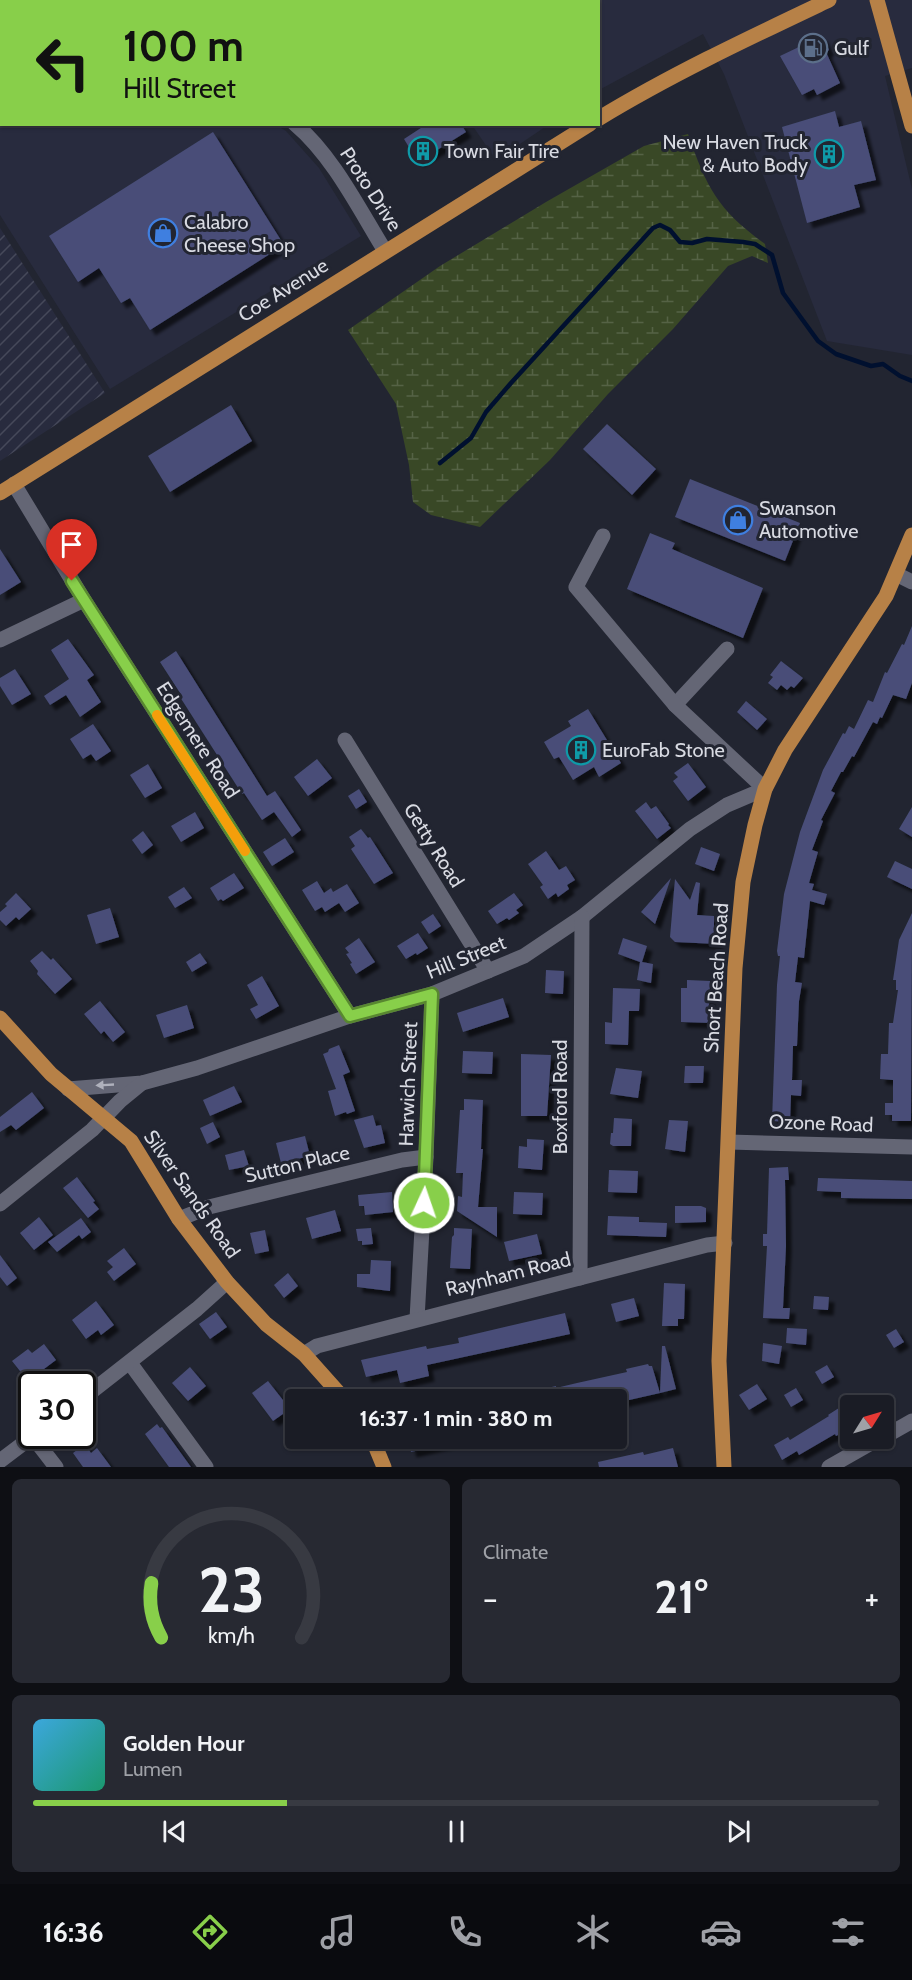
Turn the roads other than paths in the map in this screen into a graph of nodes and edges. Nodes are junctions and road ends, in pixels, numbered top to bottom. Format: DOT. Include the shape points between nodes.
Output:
graph roads {
  1 [pos="829,0"];
  2 [pos="877,0"];
  3 [pos="600,118"];
  4 [pos="297,126"];
  5 [pos="587,126"];
  6 [pos="912,126"];
  7 [pos="385,251"];
  8 [pos="14,484"];
  9 [pos="0,493"];
  10 [pos="912,535"];
  11 [pos="603,536"];
  12 [pos="896,574"];
  13 [pos="912,582"];
  14 [pos="84,600"];
  15 [pos="0,640"];
  16 [pos="727,649"];
  17 [pos="675,705"];
  18 [pos="345,740"];
  19 [pos="765,789"];
  20 [pos="582,917"];
  21 [pos="488,971"];
  22 [pos="432,994"];
  23 [pos="350,1016"];
  24 [pos="0,1018"];
  25 [pos="142,1083"];
  26 [pos="68,1089"];
  27 [pos="104,1118"];
  28 [pos="729,1142"];
  29 [pos="912,1147"];
  30 [pos="426,1157"];
  31 [pos="0,1204"];
  32 [pos="179,1219"];
  33 [pos="725,1243"];
  34 [pos="580,1278"];
  35 [pos="227,1282"];
  36 [pos="417,1319"];
  37 [pos="304,1354"];
  38 [pos="130,1363"];
  39 [pos="96,1388"];
  40 [pos="335,1389"];
  41 [pos="912,1421"];
  42 [pos="894,1431"];
  43 [pos="18,1447"];
  44 [pos="43,1449"];
  45 [pos="377,1449"];
  46 [pos="862,1449"];
  47 [pos="0,1461"];
  48 [pos="56,1467"];
  49 [pos="206,1467"];
  50 [pos="384,1467"];
  51 [pos="723,1467"];
  52 [pos="829,1467"];
  1 -- 3 [label="main road"];
  2 -- 6 [label="main road"];
  4 -- 7 [label="street, Proto Drive" via="328,160"];
  5 -- 7 [label="main road, Coe Avenue"];
  7 -- 8 [label="main road, Coe Avenue"];
  8 -- 9 [label="main road, Coe Avenue"];
  8 -- 14 [label="street, Edgemere Road"];
  10 -- 12 [label="main road, Short Beach Road"];
  11 -- 17 [label="street" via="576,587"];
  12 -- 13 [label="street"];
  12 -- 19 [label="main road, Short Beach Road" via="874,615 784,750"];
  14 -- 15 [label="street"];
  14 -- 23 [label="street, Edgemere Road"];
  16 -- 17 [label="street"];
  17 -- 19 [label="street"];
  18 -- 21 [label="street, Getty Road"];
  19 -- 20 [label="street, Hill Street" via="727,805 690,829"];
  19 -- 28 [label="main road, Short Beach Road" via="743,882 735,968"];
  20 -- 21 [label="street, Hill Street" via="524,956"];
  20 -- 34 [label="street, Boxford Road"];
  21 -- 22 [label="street, Hill Street"];
  22 -- 23 [label="street, Hill Street"];
  22 -- 30 [label="street, Harwich Street"];
  23 -- 25 [label="street, Hill Street" via="236,1056"];
  24 -- 26 [label="main road, Silver Sands Road" via="35,1059"];
  25 -- 26 [label="street, Hill Street, one-way"];
  25 -- 27 [label="street, Hill Street"];
  26 -- 27 [label="main road, Silver Sands Road"];
  27 -- 31 [label="street, Hill Street"];
  27 -- 32 [label="main road, Silver Sands Road" via="139,1151"];
  28 -- 29 [label="street, Ozone Road"];
  28 -- 33 [label="main road, Short Beach Road"];
  30 -- 32 [label="street, Sutton Place" via="209,1206"];
  30 -- 36 [label="street, Harwich Street"];
  32 -- 35 [label="main road, Silver Sands Road"];
  33 -- 34 [label="street, Raynham Road"];
  33 -- 51 [label="main road, Short Beach Road" via="719,1361"];
  34 -- 36 [label="street, Raynham Road"];
  35 -- 37 [label="main road, Silver Sands Road" via="266,1324"];
  35 -- 38 [label="street"];
  36 -- 37 [label="street, Raynham Road" via="317,1346"];
  37 -- 40 [label="main road, Silver Sands Road"];
  38 -- 39 [label="street"];
  38 -- 49 [label="street"];
  41 -- 42 [label="street"];
  43 -- 47 [label="street"];
  44 -- 48 [label="street"];
  45 -- 50 [label="main road"];
  46 -- 52 [label="street"];
}
